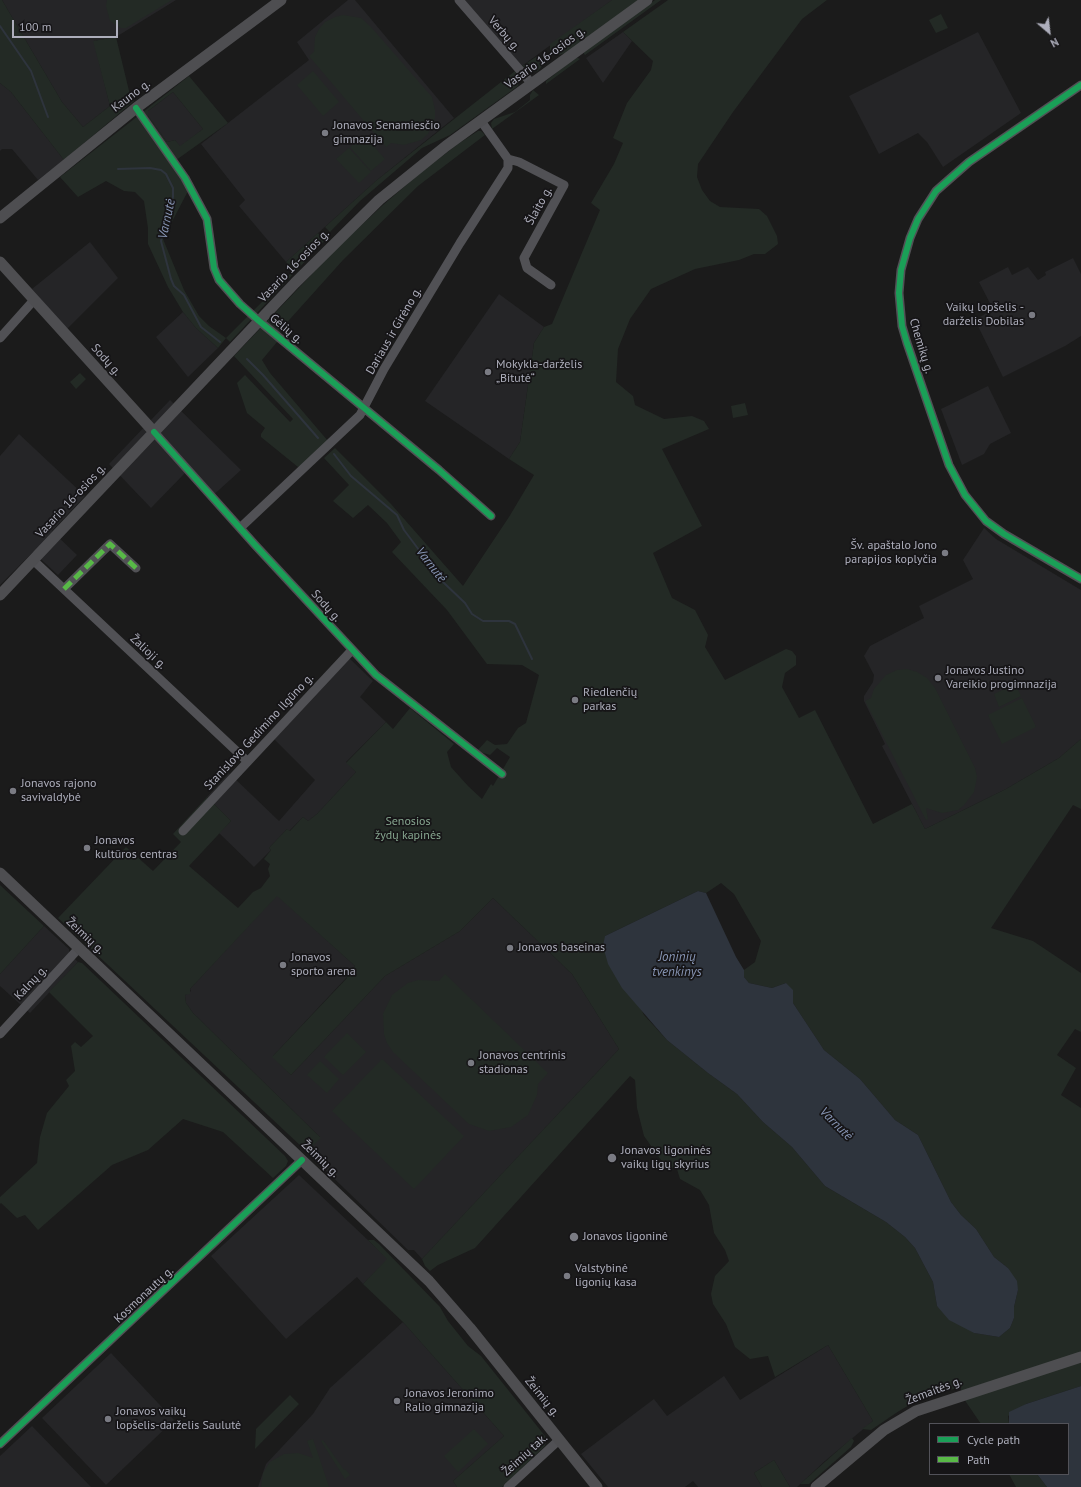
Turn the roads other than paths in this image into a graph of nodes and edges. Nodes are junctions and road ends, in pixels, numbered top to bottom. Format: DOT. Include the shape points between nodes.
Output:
graph roads {
  1 [pos="281,0"];
  2 [pos="459,0"];
  3 [pos="647,0"];
  4 [pos="532,84"];
  5 [pos="1081,85"];
  6 [pos="136,108"];
  7 [pos="481,121"];
  8 [pos="508,159"];
  9 [pos="0,218"];
  10 [pos="0,262"];
  11 [pos="551,285"];
  12 [pos="34,300"];
  13 [pos="259,321"];
  14 [pos="0,338"];
  15 [pos="364,408"];
  16 [pos="154,432"];
  17 [pos="491,516"];
  18 [pos="240,528"];
  19 [pos="33,560"];
  20 [pos="136,568"];
  21 [pos="1081,579"];
  22 [pos="64,589"];
  23 [pos="0,595"];
  24 [pos="352,650"];
  25 [pos="247,761"];
  26 [pos="502,774"];
  27 [pos="183,831"];
  28 [pos="0,873"];
  29 [pos="79,948"];
  30 [pos="0,1034"];
  31 [pos="302,1160"];
  32 [pos="1081,1357"];
  33 [pos="559,1440"];
  34 [pos="0,1444"];
  35 [pos="508,1487"];
  36 [pos="597,1487"];
  37 [pos="816,1487"];
  1 -- 6 [label="main road, Kauno g."];
  2 -- 4 [label="street, Verbų g."];
  3 -- 4 [label="main road, Vasario 16-osios g."];
  4 -- 7 [label="main road, Vasario 16-osios g."];
  5 -- 21 [label="street, Chemikų g." via="969,162 936,191 918,219 910,238 901,270 899,294 902,326 907,343 949,465 965,495 986,521"];
  6 -- 9 [label="main road, Kauno g."];
  6 -- 13 [label="street, Gėlių g." via="185,178 207,219 214,268 219,280"];
  7 -- 8 [label="street"];
  7 -- 13 [label="main road, Vasario 16-osios g." via="426,161 379,200"];
  8 -- 11 [label="street, Šlaito g." via="564,185 524,258 527,268"];
  8 -- 15 [label="street, Dariaus ir Girėno g." via="508,168 404,335"];
  10 -- 12 [label="main road, Sodų g."];
  12 -- 14 [label="street"];
  12 -- 16 [label="main road, Sodų g."];
  13 -- 15 [label="street, Gėlių g."];
  13 -- 16 [label="main road, Vasario 16-osios g."];
  15 -- 17 [label="street, Gėlių g."];
  15 -- 18 [label="street, Dariaus ir Girėno g." via="355,421"];
  16 -- 18 [label="street, Sodų g."];
  16 -- 19 [label="main road, Vasario 16-osios g."];
  18 -- 24 [label="street, Sodų g."];
  19 -- 22 [label="street, Žalioji g."];
  19 -- 23 [label="main road, Vasario 16-osios g."];
  20 -- 22 [label="street" via="110,544"];
  22 -- 25 [label="street, Žalioji g."];
  24 -- 25 [label="street, Stanislovo Gedimino Ilgūno g."];
  24 -- 26 [label="street, Sodų g." via="376,675"];
  25 -- 27 [label="street, Stanislovo Gedimino Ilgūno g."];
  28 -- 29 [label="main road, Žeimių g."];
  29 -- 30 [label="street, Kalnų g."];
  29 -- 31 [label="main road, Žeimių g."];
  31 -- 33 [label="main road, Žeimių g." via="429,1281"];
  31 -- 34 [label="street, Kosmonautų g."];
  32 -- 37 [label="main road, Žemaitės g." via="916,1411 884,1430"];
  33 -- 35 [label="street, Žeimių tak."];
  33 -- 36 [label="main road, Žeimių g."];
}
